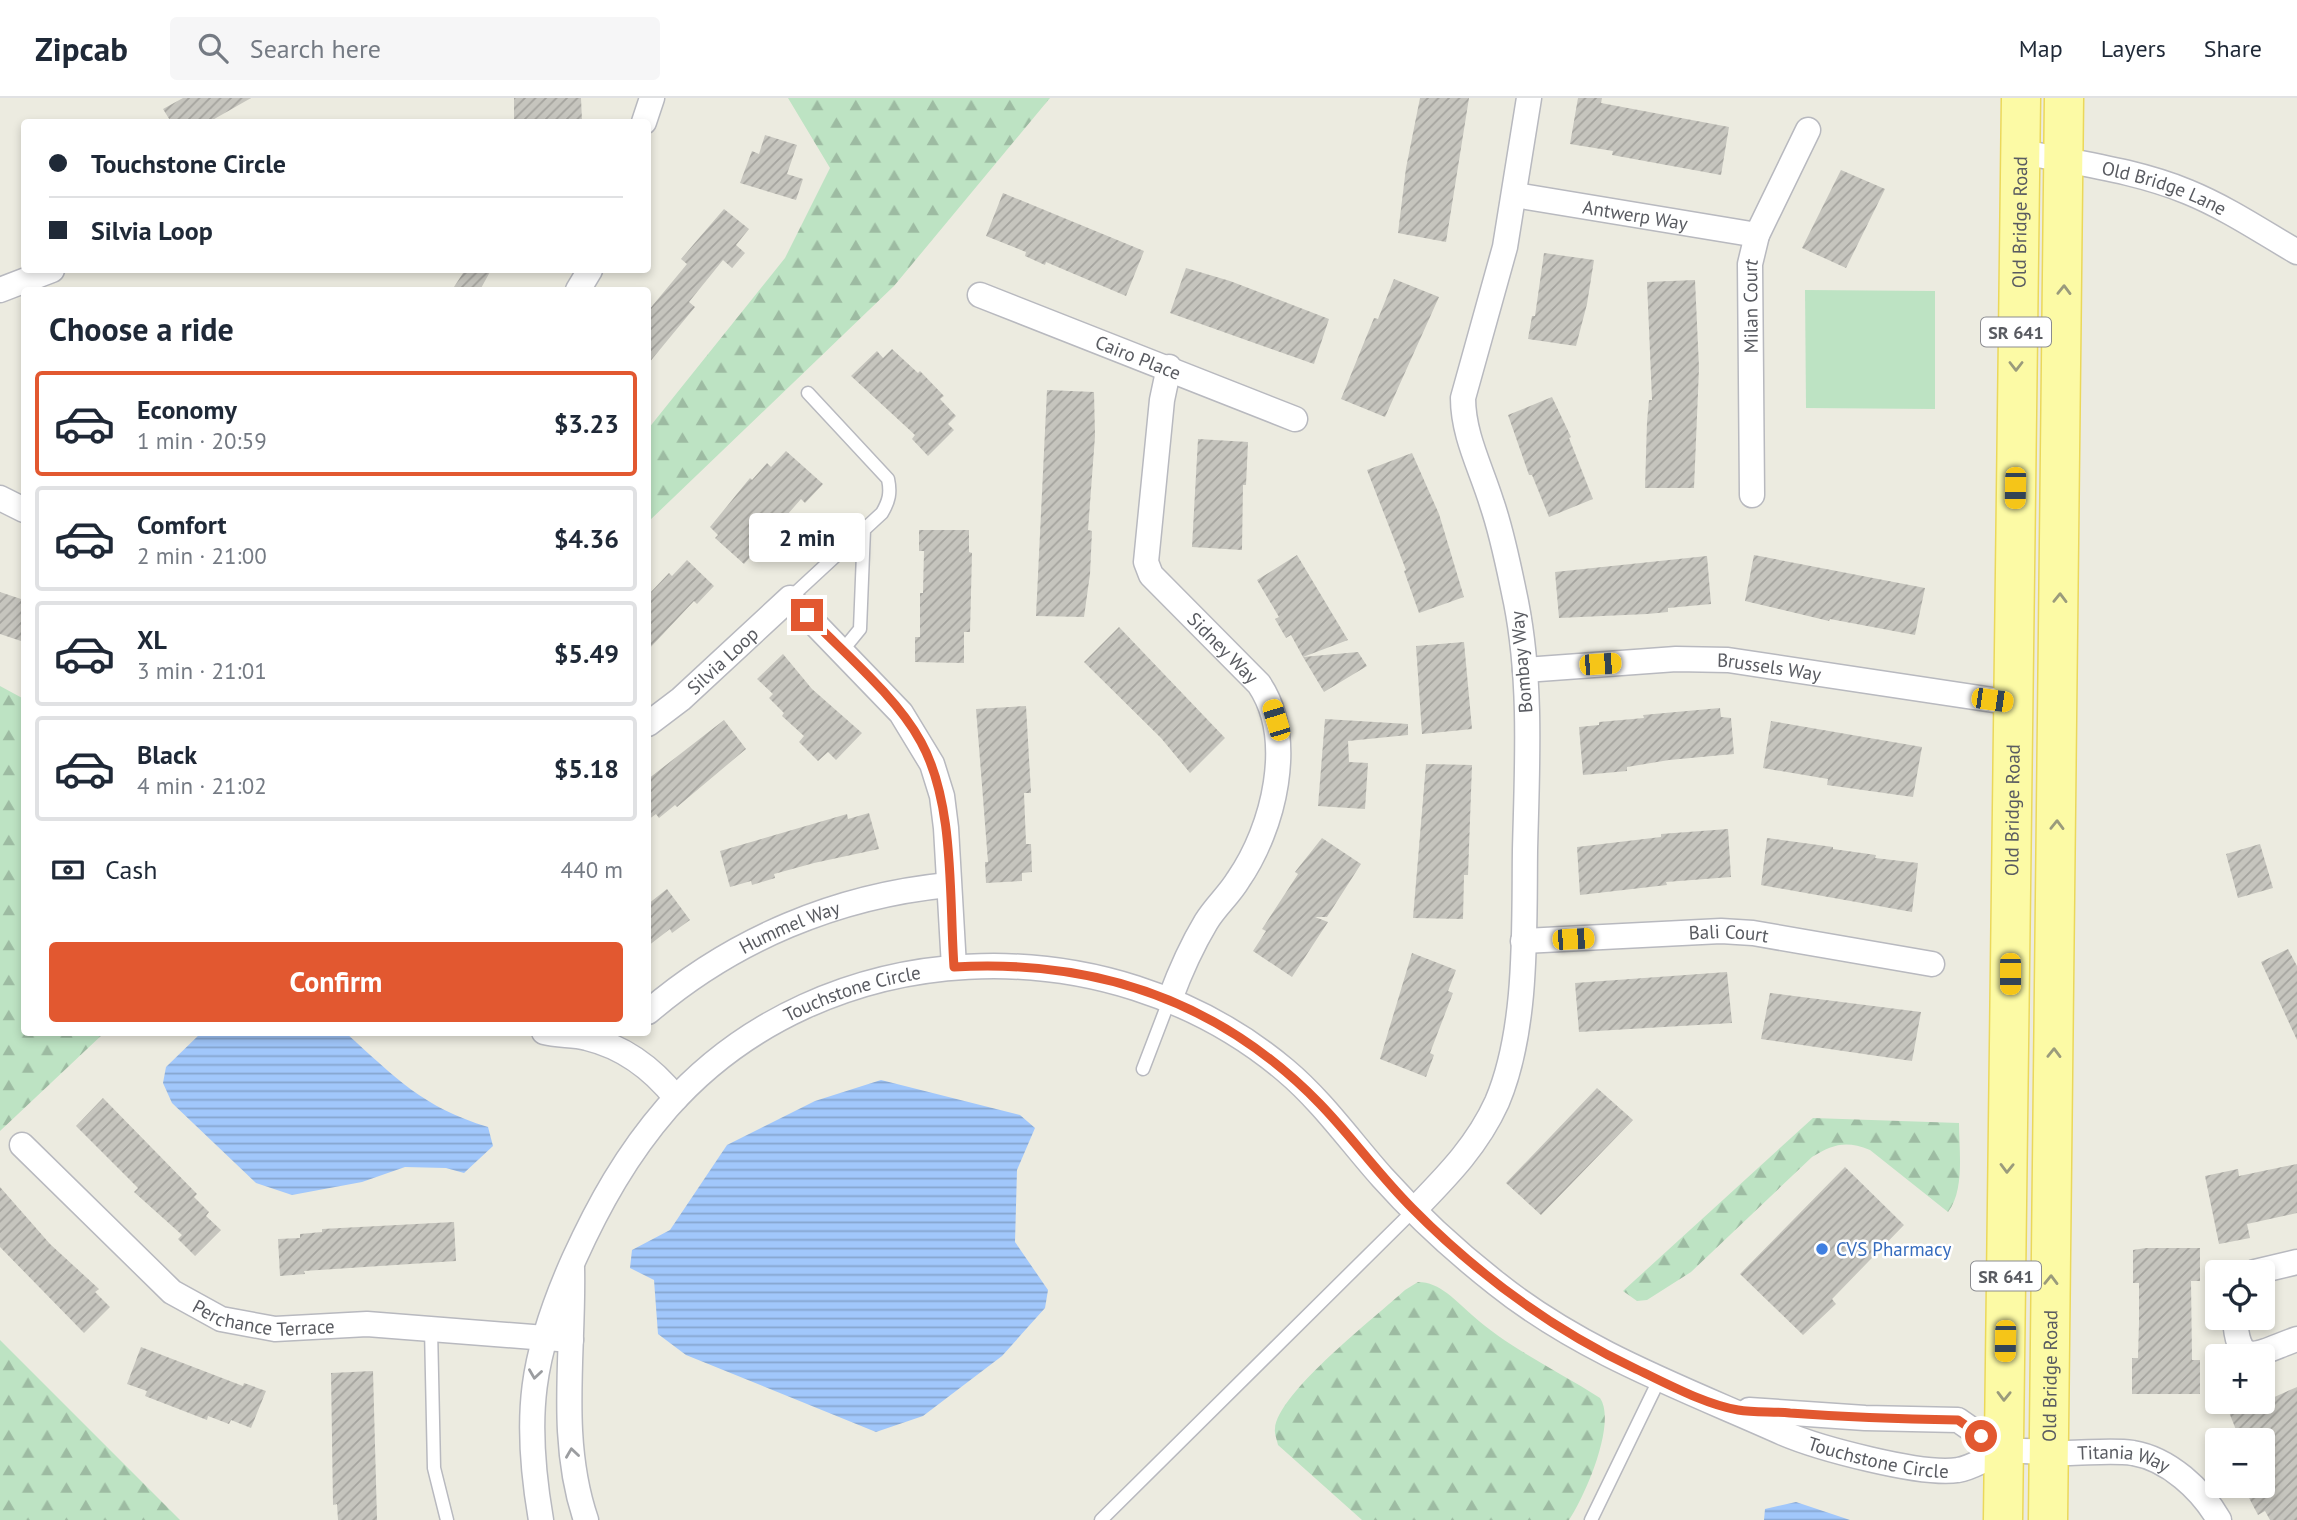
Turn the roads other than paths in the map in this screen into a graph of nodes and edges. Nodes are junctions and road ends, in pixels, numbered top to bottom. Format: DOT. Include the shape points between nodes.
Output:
graph roads {
  1 [pos="652,98"];
  2 [pos="1529,98"];
  3 [pos="2021,98"];
  4 [pos="2064,98"];
  5 [pos="645,119"];
  6 [pos="1808,130"];
  7 [pos="2019,151"];
  8 [pos="2065,161"];
  9 [pos="1514,195"];
  10 [pos="1757,235"];
  11 [pos="2297,252"];
  12 [pos="44,273"];
  13 [pos="0,290"];
  14 [pos="981,295"];
  15 [pos="1168,367"];
  16 [pos="808,393"];
  17 [pos="1294,419"];
  18 [pos="1752,495"];
  19 [pos="0,498"];
  20 [pos="21,508"];
  21 [pos="864,528"];
  22 [pos="790,598"];
  23 [pos="842,651"];
  24 [pos="1525,670"];
  25 [pos="2013,703"];
  26 [pos="651,722"];
  27 [pos="948,885"];
  28 [pos="1523,941"];
  29 [pos="1933,964"];
  30 [pos="954,967"];
  31 [pos="1170,999"];
  32 [pos="651,1010"];
  33 [pos="577,1036"];
  34 [pos="618,1039"];
  35 [pos="1143,1069"];
  36 [pos="676,1098"];
  37 [pos="22,1145"];
  38 [pos="1414,1210"];
  39 [pos="2297,1262"];
  40 [pos="572,1264"];
  41 [pos="2275,1267"];
  42 [pos="431,1328"];
  43 [pos="2235,1330"];
  44 [pos="542,1337"];
  45 [pos="2297,1339"];
  46 [pos="571,1340"];
  47 [pos="1659,1380"];
  48 [pos="1739,1410"];
  49 [pos="2004,1452"];
  50 [pos="2049,1453"];
  51 [pos="447,1520"];
  52 [pos="541,1520"];
  53 [pos="586,1520"];
  54 [pos="1101,1520"];
  55 [pos="1591,1520"];
  56 [pos="2003,1520"];
  57 [pos="2048,1520"];
  58 [pos="2219,1520"];
  1 -- 5 [label="street"];
  2 -- 9 [label="street, Bombay Way"];
  3 -- 7 [label="main road, Old Bridge Road / SR 641"];
  4 -- 8 [label="main road, Old Bridge Road / SR 641"];
  6 -- 10 [label="street, Milan Court"];
  7 -- 8 [label="street, Old Bridge Lane"];
  7 -- 25 [label="main road, Old Bridge Road / SR 641, one-way"];
  8 -- 11 [label="street, Old Bridge Lane" via="2187,191"];
  50 -- 8 [label="main road, Old Bridge Road / SR 641, one-way"];
  9 -- 10 [label="street, Antwerp Way"];
  9 -- 24 [label="street, Bombay Way" via="1490,307 1463,398 1463,421 1503,542"];
  10 -- 18 [label="street, Milan Court" via="1749,282"];
  12 -- 13 [label="street"];
  14 -- 15 [label="street, Cairo Place"];
  15 -- 17 [label="street, Cairo Place"];
  15 -- 31 [label="street, Sidney Way" via="1146,562 1152,575 1259,684 1276,720 1277,741 1275,781 1256,849 1187,954"];
  16 -- 21 [label="lane" via="888,479 889,502"];
  19 -- 20 [label="street"];
  21 -- 22 [label="lane"];
  21 -- 23 [label="lane" via="860,629"];
  22 -- 23 [label="street"];
  22 -- 26 [label="street, Silvia Loop"];
  23 -- 27 [label="street" via="901,713 932,764 943,806"];
  24 -- 25 [label="street, Brussels Way" via="1676,659 1728,660"];
  24 -- 28 [label="street, Bombay Way"];
  25 -- 49 [label="main road, Old Bridge Road / SR 641, one-way"];
  27 -- 30 [label="street"];
  27 -- 32 [label="street, Hummel Way" via="872,897 798,920 708,967"];
  28 -- 29 [label="street, Bali Court" via="1721,931"];
  28 -- 38 [label="street, Bombay Way" via="1510,1062 1497,1100 1461,1162"];
  30 -- 31 [label="street, Touchstone Circle" via="1000,964 1070,970"];
  30 -- 36 [label="street, Touchstone Circle" via="860,986 794,1013 725,1055"];
  31 -- 35 [label="lane"];
  31 -- 38 [label="street, Touchstone Circle" via="1247,1041 1286,1071"];
  33 -- 34 [label="street"];
  34 -- 36 [label="street"];
  36 -- 40 [label="street, Touchstone Circle" via="614,1178"];
  37 -- 42 [label="street, Perchance Terrace" via="172,1292 221,1319 275,1329 367,1324"];
  38 -- 47 [label="street, Touchstone Circle" via="1500,1287 1555,1325"];
  38 -- 54 [label="lane"];
  39 -- 41 [label="street"];
  40 -- 44 [label="street, Touchstone Circle"];
  40 -- 46 [label="street, Touchstone Circle"];
  42 -- 44 [label="street, Perchance Terrace"];
  42 -- 51 [label="lane" via="434,1468"];
  43 -- 45 [label="street" via="2236,1343 2252,1354"];
  44 -- 46 [label="street, Perchance Terrace"];
  44 -- 52 [label="street, Touchstone Circle, one-way" via="531,1424"];
  53 -- 46 [label="street, Touchstone Circle, one-way" via="571,1446"];
  47 -- 48 [label="street, Touchstone Circle"];
  47 -- 55 [label="lane"];
  48 -- 49 [label="street, Touchstone Circle" via="1958,1420"];
  48 -- 49 [label="street, Touchstone Circle" via="1824,1448 1902,1464 1959,1470"];
  49 -- 50 [label="street, Titania Way"];
  49 -- 56 [label="main road, Old Bridge Road / SR 641"];
  50 -- 57 [label="main road, Old Bridge Road / SR 641"];
  50 -- 58 [label="street, Titania Way" via="2144,1456 2192,1485"];
}
